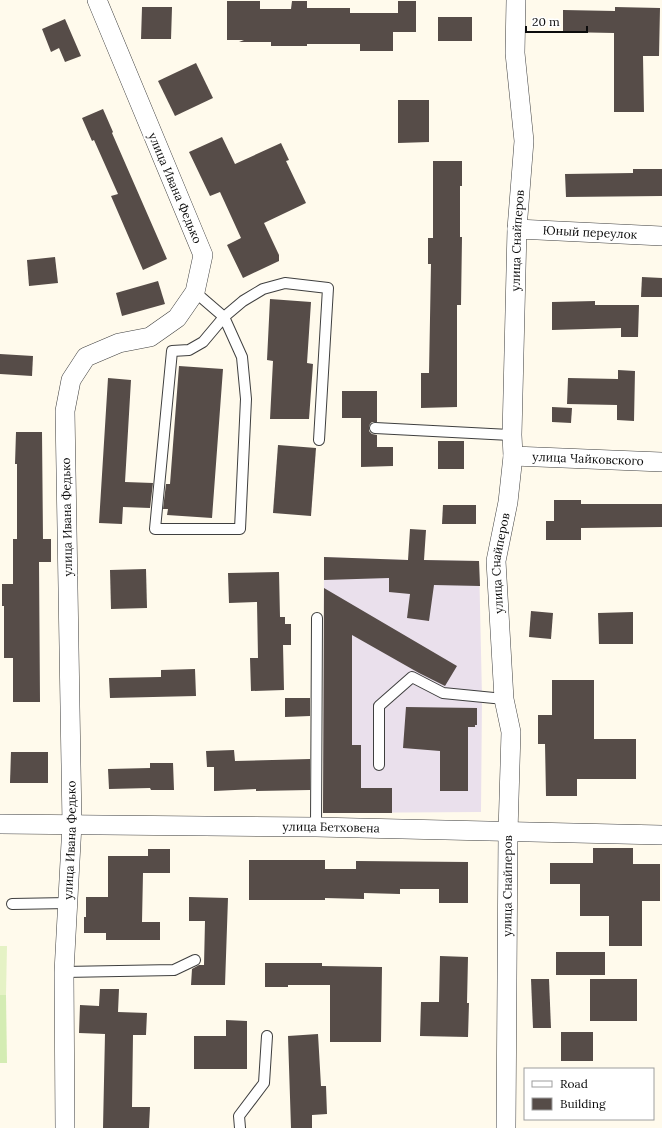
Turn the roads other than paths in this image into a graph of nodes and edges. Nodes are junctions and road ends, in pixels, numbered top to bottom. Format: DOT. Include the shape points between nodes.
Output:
graph roads {
  1 [pos="97,0"];
  2 [pos="516,0"];
  3 [pos="517,229"];
  4 [pos="662,236"];
  5 [pos="195,292"];
  6 [pos="224,317"];
  7 [pos="375,428"];
  8 [pos="512,435"];
  9 [pos="319,440"];
  10 [pos="513,456"];
  11 [pos="662,462"];
  12 [pos="317,618"];
  13 [pos="504,699"];
  14 [pos="379,765"];
  15 [pos="0,824"];
  16 [pos="72,824"];
  17 [pos="316,827"];
  18 [pos="508,832"];
  19 [pos="662,835"];
  20 [pos="68,903"];
  21 [pos="12,904"];
  22 [pos="195,960"];
  23 [pos="64,972"];
  24 [pos="267,1036"];
  25 [pos="65,1128"];
  26 [pos="240,1128"];
  27 [pos="506,1128"];
  1 -- 5 [label="street, улица Ивана Федько" via="203,255"];
  2 -- 3 [label="street, улица Снайперов" via="515,53 524,141"];
  3 -- 4 [label="street, Юный переулок"];
  3 -- 8 [label="street, улица Снайперов"];
  5 -- 6 [label="lane"];
  5 -- 16 [label="street, улица Ивана Федько" via="177,318 150,337 119,343 86,357 71,380 65,411"];
  6 -- 6 [label="lane" via="242,357 246,399 240,529 155,529 172,351 189,350 203,342"];
  6 -- 9 [label="lane" via="263,289 285,283 328,288"];
  7 -- 8 [label="lane"];
  8 -- 10 [label="street, улица Снайперов"];
  10 -- 11 [label="street, улица Чайковского"];
  10 -- 13 [label="street, улица Снайперов" via="508,502 496,561"];
  12 -- 17 [label="lane"];
  13 -- 14 [label="lane" via="443,692 412,676 379,706"];
  13 -- 18 [label="street, улица Снайперов" via="511,732"];
  15 -- 16 [label="street, улица Бетховена"];
  16 -- 17 [label="street, улица Бетховена"];
  16 -- 20 [label="street, улица Ивана Федько"];
  17 -- 18 [label="street, улица Бетховена"];
  18 -- 19 [label="street, улица Бетховена"];
  18 -- 27 [label="street, улица Снайперов"];
  20 -- 21 [label="lane"];
  20 -- 23 [label="street, улица Ивана Федько"];
  22 -- 23 [label="lane" via="174,970"];
  23 -- 25 [label="street, улица Ивана Федько"];
  24 -- 26 [label="lane" via="264,1083 240,1116"];
}
